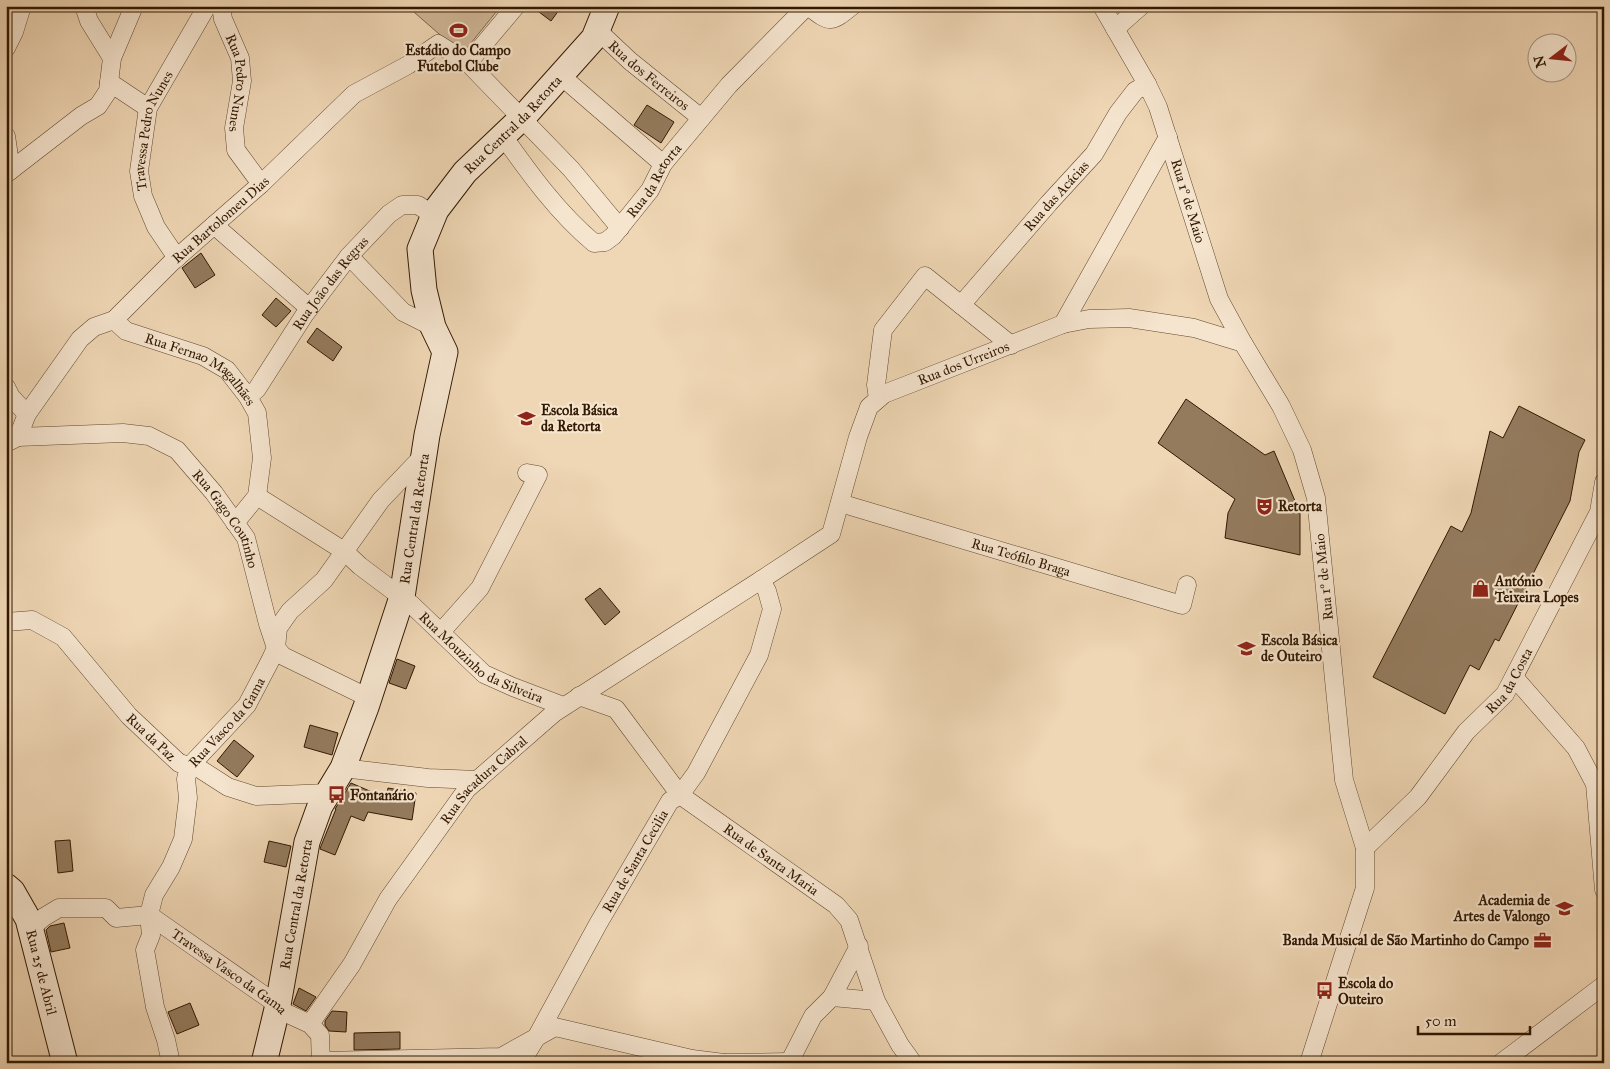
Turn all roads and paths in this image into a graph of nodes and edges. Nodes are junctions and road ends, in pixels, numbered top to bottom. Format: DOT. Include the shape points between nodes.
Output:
graph roads {
  1 [pos="22,6"];
  2 [pos="84,6"];
  3 [pos="134,6"];
  4 [pos="207,6"];
  5 [pos="221,6"];
  6 [pos="516,6"];
  7 [pos="617,6"];
  8 [pos="807,6"];
  9 [pos="852,6"];
  10 [pos="1102,6"];
  11 [pos="1141,6"];
  12 [pos="601,20"];
  13 [pos="1116,29"];
  14 [pos="6,48"];
  15 [pos="112,58"];
  16 [pos="468,63"];
  17 [pos="560,75"];
  18 [pos="109,82"];
  19 [pos="1147,84"];
  20 [pos="148,108"];
  21 [pos="521,118"];
  22 [pos="701,118"];
  23 [pos="6,136"];
  24 [pos="503,136"];
  25 [pos="1168,136"];
  26 [pos="663,164"];
  27 [pos="9,172"];
  28 [pos="261,184"];
  29 [pos="434,215"];
  30 [pos="214,226"];
  31 [pos="620,228"];
  32 [pos="349,256"];
  33 [pos="177,258"];
  34 [pos="961,305"];
  35 [pos="309,308"];
  36 [pos="114,320"];
  37 [pos="1063,324"];
  38 [pos="433,327"];
  39 [pos="1243,343"];
  40 [pos="1010,345"];
  41 [pos="6,387"];
  42 [pos="248,397"];
  43 [pos="878,399"];
  44 [pos="27,414"];
  45 [pos="12,440"];
  46 [pos="424,456"];
  47 [pos="527,473"];
  48 [pos="1604,482"];
  49 [pos="257,496"];
  50 [pos="840,503"];
  51 [pos="236,523"];
  52 [pos="344,551"];
  53 [pos="761,580"];
  54 [pos="1187,585"];
  55 [pos="402,597"];
  56 [pos="6,622"];
  57 [pos="441,632"];
  58 [pos="276,648"];
  59 [pos="1514,677"];
  60 [pos="579,696"];
  61 [pos="369,698"];
  62 [pos="563,706"];
  63 [pos="189,767"];
  64 [pos="343,768"];
  65 [pos="478,780"];
  66 [pos="328,793"];
  67 [pos="680,795"];
  68 [pos="1365,848"];
  69 [pos="6,886"];
  70 [pos="1604,890"];
  71 [pos="149,915"];
  72 [pos="30,929"];
  73 [pos="859,946"];
  74 [pos="1604,985"];
  75 [pos="832,997"];
  76 [pos="876,1001"];
  77 [pos="278,1005"];
  78 [pos="310,1024"];
  79 [pos="536,1038"];
  80 [pos="322,1062"];
  81 [pos="789,1062"];
  82 [pos="65,1063"];
  83 [pos="171,1063"];
  84 [pos="264,1063"];
  85 [pos="524,1063"];
  86 [pos="725,1063"];
  87 [pos="913,1063"];
  88 [pos="1309,1063"];
  89 [pos="1501,1063"];
  1 -- 14 [label="street"];
  2 -- 15 [label="street" via="89,21"];
  3 -- 15 [label="street"];
  4 -- 20 [label="street, Travessa Pedro Nunes"];
  5 -- 28 [label="street, Rua Pedro Nunes" via="240,58 242,73 234,128 236,150"];
  6 -- 16 [label="street"];
  7 -- 12 [label="street, Rua Central da Retorta"];
  8 -- 9 [label="street" via="826,19 836,19"];
  8 -- 22 [label="street, Rua da Retorta"];
  10 -- 13 [label="street, Rua 1º de Maio"];
  11 -- 13 [label="street"];
  12 -- 17 [label="street, Rua Central da Retorta" via="594,38"];
  12 -- 22 [label="street, Rua dos Ferreiros" via="630,61"];
  13 -- 19 [label="street, Rua 1º de Maio"];
  15 -- 18 [label="street"];
  16 -- 21 [label="street"];
  16 -- 28 [label="street, Rua Bartolomeu Dias" via="438,44 354,94"];
  17 -- 21 [label="street, Rua Central da Retorta"];
  17 -- 26 [label="street"];
  18 -- 20 [label="street"];
  18 -- 27 [label="street" via="108,91 98,106"];
  19 -- 25 [label="street, Rua 1º de Maio"];
  19 -- 34 [label="street, Rua das Acácias" via="1135,91 1118,112 1094,154"];
  20 -- 33 [label="street, Travessa Pedro Nunes" via="139,171 143,196 156,228"];
  21 -- 24 [label="street, Rua Central da Retorta"];
  21 -- 31 [label="street" via="571,169"];
  22 -- 26 [label="street, Rua da Retorta"];
  23 -- 27 [label="street"];
  24 -- 29 [label="street, Rua Central da Retorta" via="465,172"];
  24 -- 31 [label="street, Rua da Retorta" via="550,199 594,243 604,242"];
  25 -- 37 [label="street"];
  25 -- 39 [label="street, Rua 1º de Maio" via="1218,299"];
  26 -- 31 [label="street, Rua da Retorta" via="650,190"];
  28 -- 30 [label="street, Rua Bartolomeu Dias"];
  29 -- 32 [label="street, Rua João das Regras" via="418,205 402,205 389,214"];
  29 -- 38 [label="street, Rua Central da Retorta" via="420,249 424,290"];
  30 -- 33 [label="street, Rua Bartolomeu Dias"];
  30 -- 35 [label="street"];
  32 -- 35 [label="street, Rua João das Regras"];
  32 -- 38 [label="street" via="403,312"];
  33 -- 36 [label="street, Rua Bartolomeu Dias"];
  34 -- 40 [label="street"];
  34 -- 43 [label="street" via="925,276 883,330 876,385"];
  35 -- 42 [label="street, Rua João das Regras" via="257,390"];
  36 -- 42 [label="street, Rua Fernao Magalhães" via="126,331 203,356 227,370"];
  36 -- 44 [label="street, Rua Bartolomeu Dias" via="94,327 80,339"];
  37 -- 39 [label="street, Rua dos Urreiros" via="1088,319 1130,318 1194,328"];
  37 -- 40 [label="street, Rua dos Urreiros"];
  38 -- 46 [label="street, Rua Central da Retorta" via="445,352"];
  39 -- 68 [label="street, Rua 1º de Maio" via="1302,450 1316,498 1344,780"];
  40 -- 43 [label="street, Rua dos Urreiros"];
  41 -- 44 [label="street"];
  42 -- 49 [label="street, Rua Fernao Magalhães" via="257,413 262,458"];
  43 -- 50 [label="street, Rua dos Urreiros" via="869,408 858,437"];
  44 -- 45 [label="street, Rua Bartolomeu Dias"];
  45 -- 51 [label="street, Rua Gago Coutinho" via="123,434 149,436 177,450"];
  46 -- 52 [label="street, Rua Vasco da Gama" via="381,500"];
  46 -- 55 [label="street, Rua Central da Retorta"];
  47 -- 57 [label="street" via="538,475 480,588"];
  48 -- 59 [label="street, Rua da Costa" via="1599,512"];
  49 -- 51 [label="street"];
  49 -- 52 [label="street, Rua Mouzinho da Silveira"];
  50 -- 53 [label="street, Rua dos Urreiros" via="831,534"];
  50 -- 54 [label="street, Rua Teófilo Braga" via="1182,604"];
  51 -- 58 [label="street, Rua Gago Coutinho" via="246,538"];
  52 -- 55 [label="street, Rua Mouzinho da Silveira"];
  52 -- 58 [label="street, Rua Vasco da Gama" via="324,580 290,611 278,628"];
  53 -- 60 [label="street, Rua Sacadura Cabral"];
  53 -- 67 [label="street, Rua de Santa Cecilia" via="772,609 759,655 696,774"];
  55 -- 57 [label="street, Rua Mouzinho da Silveira"];
  55 -- 61 [label="street, Rua Central da Retorta"];
  56 -- 63 [label="street, Rua da Paz" via="32,620 63,637 129,716 179,763"];
  57 -- 62 [label="street, Rua Mouzinho da Silveira" via="484,674"];
  58 -- 61 [label="street" via="283,656"];
  58 -- 63 [label="street, Rua Vasco da Gama" via="247,705"];
  59 -- 68 [label="street, Rua da Costa" via="1505,694 1466,732 1418,797"];
  59 -- 70 [label="street" via="1576,748 1595,784"];
  60 -- 62 [label="street, Rua Sacadura Cabral"];
  60 -- 67 [label="street, Rua de Santa Maria" via="616,709"];
  61 -- 64 [label="street, Rua Central da Retorta"];
  62 -- 65 [label="street, Rua Sacadura Cabral"];
  63 -- 66 [label="street, Rua da Paz" via="200,769 228,787 256,796"];
  63 -- 71 [label="street, Rua Vasco da Gama" via="183,840 154,895"];
  64 -- 65 [label="street"];
  64 -- 66 [label="street, Rua Central da Retorta"];
  65 -- 78 [label="street, Rua Sacadura Cabral" via="467,789 388,899 352,964"];
  66 -- 77 [label="street, Rua Central da Retorta" via="307,842"];
  67 -- 73 [label="street, Rua de Santa Maria" via="836,904 849,920"];
  67 -- 79 [label="street, Rua de Santa Cecilia" via="670,801 647,839"];
  68 -- 88 [label="street, Rua 1º de Maio" via="1365,888"];
  69 -- 72 [label="street, Rua 25 de Abril" via="28,919"];
  71 -- 72 [label="street" via="116,918 106,908 59,908"];
  71 -- 77 [label="street, Travessa Vasco da Gama"];
  71 -- 83 [label="street, Rua Vasco da Gama" via="151,935 145,950 155,1007"];
  72 -- 82 [label="street, Rua 25 de Abril"];
  73 -- 75 [label="street"];
  73 -- 76 [label="street, Rua de Santa Maria"];
  74 -- 89 [label="street"];
  75 -- 76 [label="street"];
  75 -- 81 [label="street" via="814,1016"];
  76 -- 87 [label="street, Rua de Santa Maria"];
  77 -- 78 [label="street, Travessa Vasco da Gama" via="286,1013"];
  77 -- 84 [label="street, Rua Central da Retorta"];
  78 -- 80 [label="street" via="320,1036"];
  79 -- 80 [label="street" via="502,1057"];
  79 -- 85 [label="street, Rua de Santa Cecilia"];
  79 -- 86 [label="street" via="556,1027 692,1059"];
  81 -- 86 [label="street"];
}
